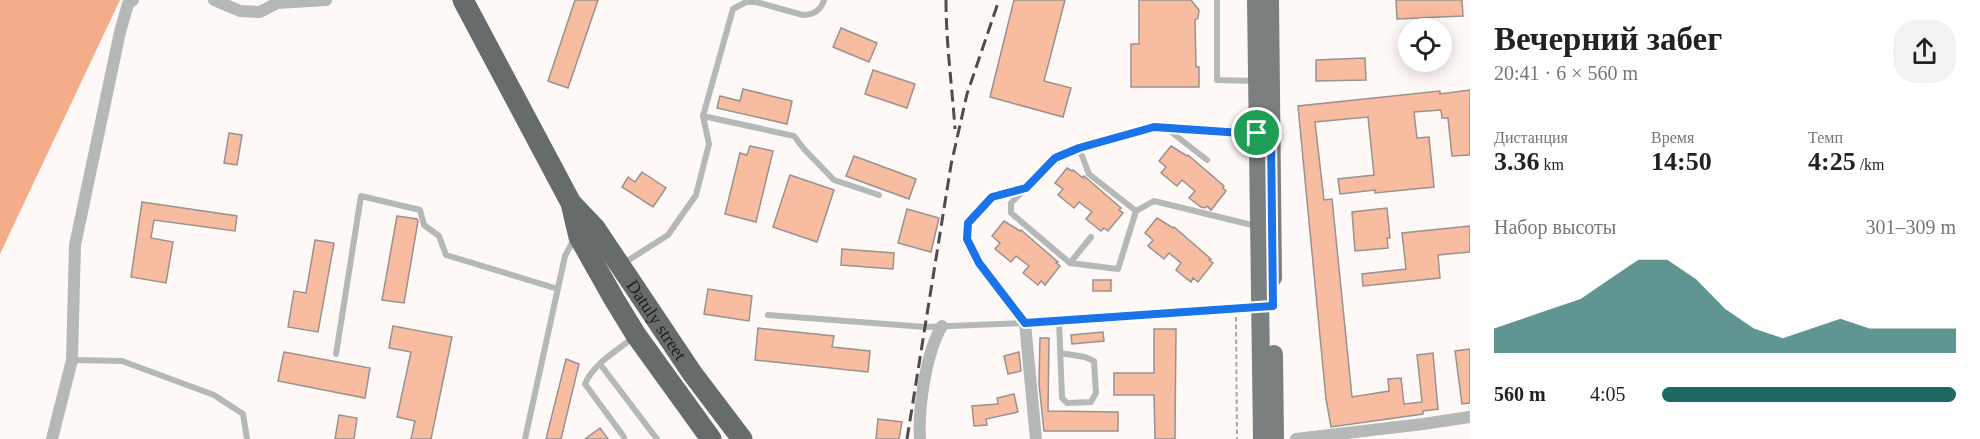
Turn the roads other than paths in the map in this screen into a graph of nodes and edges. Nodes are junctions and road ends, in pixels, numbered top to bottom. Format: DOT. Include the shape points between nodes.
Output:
graph roads {
  1 [pos="133,0"];
  2 [pos="214,0"];
  3 [pos="326,0"];
  4 [pos="463,0"];
  5 [pos="824,0"];
  6 [pos="1216,0"];
  7 [pos="1256,0"];
  8 [pos="1270,0"];
  9 [pos="1256,81"];
  10 [pos="703,116"];
  11 [pos="1165,127"];
  12 [pos="1264,134"];
  13 [pos="1079,148"];
  14 [pos="1207,160"];
  15 [pos="1026,188"];
  16 [pos="879,195"];
  17 [pos="571,203"];
  18 [pos="1136,211"];
  19 [pos="1259,227"];
  20 [pos="578,231"];
  21 [pos="1091,237"];
  22 [pos="1070,263"];
  23 [pos="620,264"];
  24 [pos="634,286"];
  25 [pos="558,289"];
  26 [pos="614,299"];
  27 [pos="1267,306"];
  28 [pos="768,315"];
  29 [pos="1059,320"];
  30 [pos="1025,323"];
  31 [pos="942,326"];
  32 [pos="636,335"];
  33 [pos="1060,353"];
  34 [pos="336,354"];
  35 [pos="72,360"];
  36 [pos="600,364"];
  37 [pos="1470,417"];
  38 [pos="624,437"];
  39 [pos="52,439"];
  40 [pos="247,439"];
  41 [pos="525,439"];
  42 [pos="657,439"];
  43 [pos="711,439"];
  44 [pos="742,439"];
  45 [pos="920,439"];
  46 [pos="1036,439"];
  47 [pos="1262,439"];
  48 [pos="1275,439"];
  49 [pos="1296,439"];
  1 -- 35 [label="street" via="128,4 120,32 75,245"];
  2 -- 3 [label="street" via="240,11 260,12 277,3"];
  4 -- 17 [label="highway, Datuly street"];
  5 -- 10 [label="lane" via="821,8 810,15 756,2 733,9"];
  6 -- 9 [label="lane" via="1217,80"];
  7 -- 9 [label="main road"];
  8 -- 12 [label="main road"];
  9 -- 12 [label="main road"];
  10 -- 16 [label="lane" via="794,136 834,180"];
  10 -- 23 [label="lane" via="710,144 696,195 668,235"];
  11 -- 12 [label="lane"];
  11 -- 13 [label="lane"];
  11 -- 14 [label="lane"];
  12 -- 19 [label="main road"];
  12 -- 27 [label="main road"];
  13 -- 15 [label="lane" via="1055,158"];
  13 -- 18 [label="lane" via="1089,174"];
  15 -- 22 [label="lane" via="1011,203 1011,213"];
  15 -- 30 [label="lane" via="992,197 968,223 967,239 979,263"];
  17 -- 20 [label="highway, Datuly street"];
  17 -- 23 [label="highway, Datuly street" via="595,228"];
  18 -- 19 [label="lane" via="1154,201"];
  18 -- 22 [label="lane" via="1118,269"];
  19 -- 27 [label="main road"];
  20 -- 25 [label="lane" via="565,256"];
  20 -- 26 [label="highway, Datuly street"];
  21 -- 22 [label="lane"];
  23 -- 24 [label="highway, Datuly street"];
  24 -- 26 [label="highway"];
  24 -- 44 [label="highway, Datuly street"];
  25 -- 34 [label="lane" via="446,255 439,236 424,225 420,210 361,196"];
  25 -- 41 [label="lane"];
  26 -- 32 [label="highway, Datuly street"];
  27 -- 29 [label="lane"];
  27 -- 47 [label="main road"];
  27 -- 48 [label="main road"];
  28 -- 31 [label="lane" via="910,327"];
  29 -- 30 [label="lane"];
  29 -- 33 [label="lane"];
  30 -- 31 [label="lane"];
  30 -- 46 [label="street"];
  31 -- 45 [label="street" via="926,375"];
  32 -- 36 [label="lane"];
  32 -- 43 [label="highway, Datuly street"];
  33 -- 33 [label="lane" via="1062,398 1067,404 1091,402 1096,393 1094,361"];
  35 -- 39 [label="street"];
  35 -- 40 [label="lane" via="122,361 214,395 243,414"];
  36 -- 38 [label="lane" via="585,384"];
  36 -- 42 [label="lane"];
  37 -- 49 [label="street"];
}
